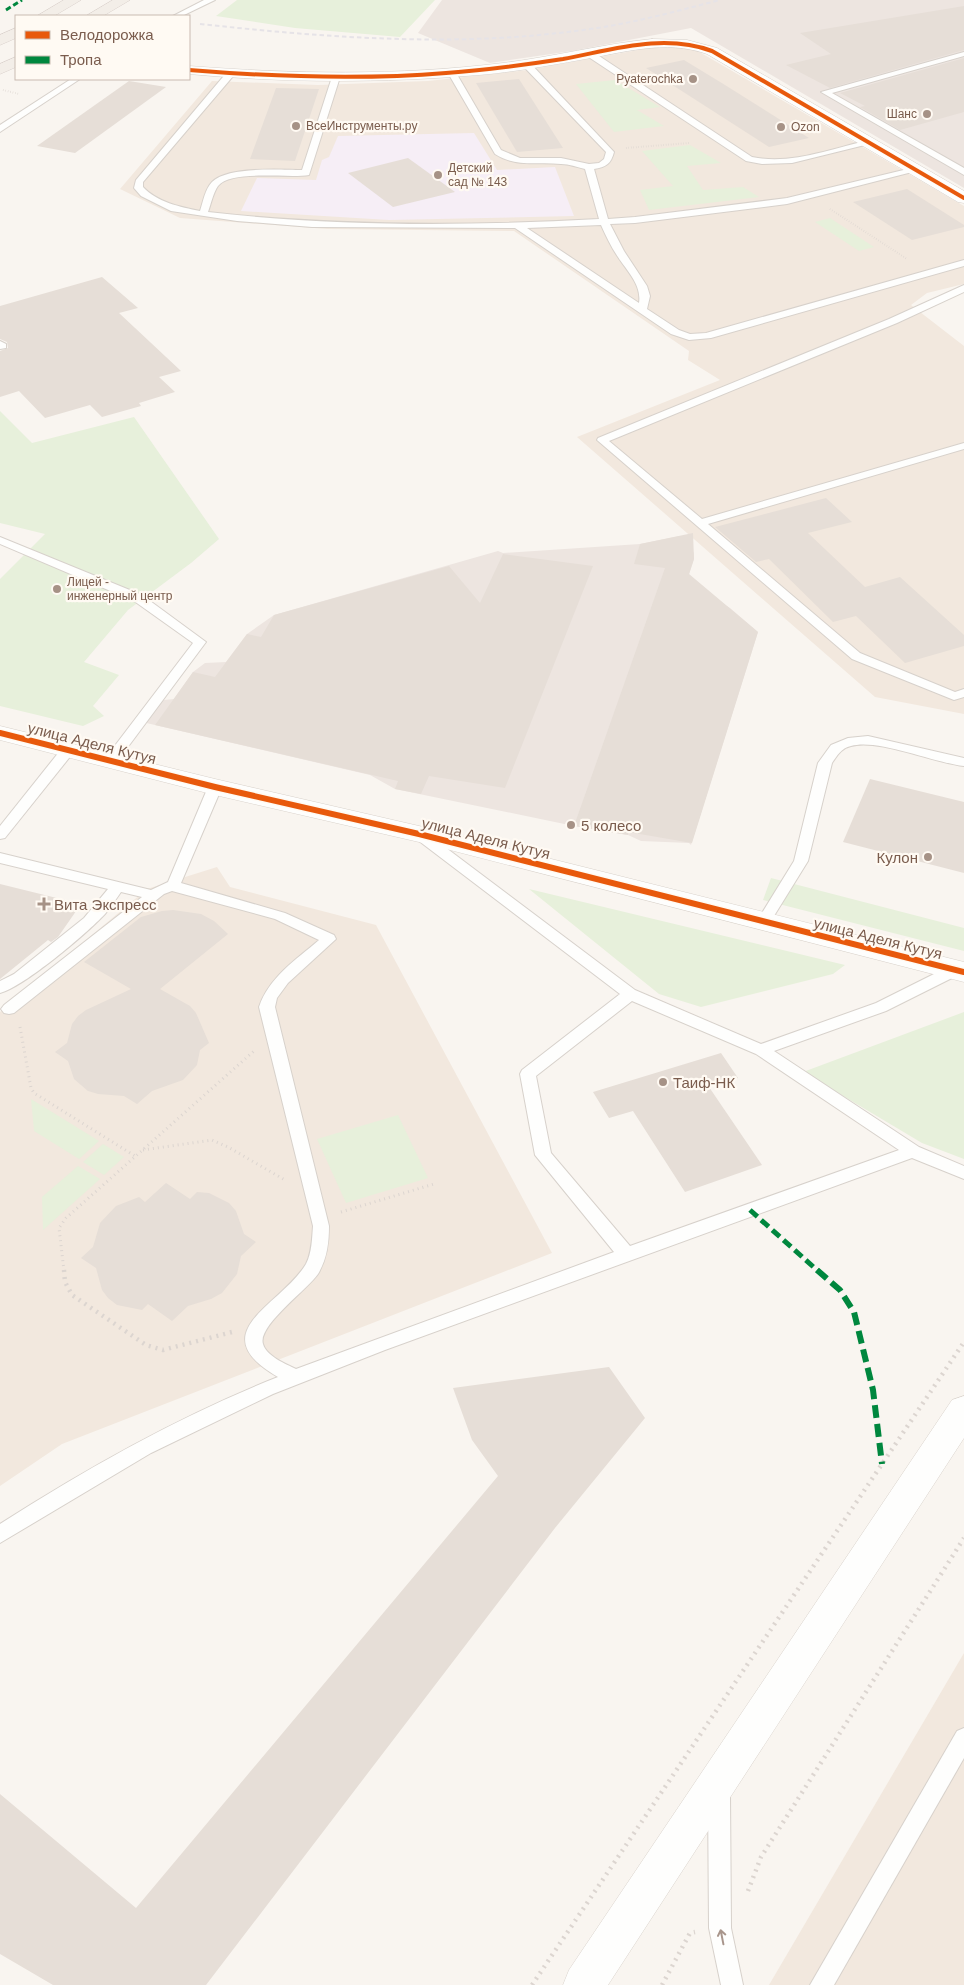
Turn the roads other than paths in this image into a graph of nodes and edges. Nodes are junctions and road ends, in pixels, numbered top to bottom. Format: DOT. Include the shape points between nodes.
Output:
graph roads {
  1 [pos="73,0"];
  2 [pos="123,0"];
  3 [pos="211,0"];
  4 [pos="46,15"];
  5 [pos="95,15"];
  6 [pos="179,15"];
  7 [pos="590,54"];
  8 [pos="964,54"];
  9 [pos="15,62"];
  10 [pos="527,65"];
  11 [pos="0,70"];
  12 [pos="190,70"];
  13 [pos="452,72"];
  14 [pos="231,74"];
  15 [pos="336,77"];
  16 [pos="74,80"];
  17 [pos="0,129"];
  18 [pos="868,143"];
  19 [pos="589,167"];
  20 [pos="916,170"];
  21 [pos="306,172"];
  22 [pos="318,172"];
  23 [pos="964,172"];
  24 [pos="964,198"];
  25 [pos="203,214"];
  26 [pos="604,222"];
  27 [pos="512,223"];
  28 [pos="964,263"];
  29 [pos="964,288"];
  30 [pos="642,310"];
  31 [pos="964,446"];
  32 [pos="700,523"];
  33 [pos="0,540"];
  34 [pos="964,693"];
  35 [pos="0,733"];
  36 [pos="68,750"];
  37 [pos="111,760"];
  38 [pos="963,762"];
  39 [pos="216,787"];
  40 [pos="419,834"];
  41 [pos="0,835"];
  42 [pos="0,858"];
  43 [pos="118,886"];
  44 [pos="173,886"];
  45 [pos="154,895"];
  46 [pos="764,921"];
  47 [pos="959,971"];
  48 [pos="0,988"];
  49 [pos="630,994"];
  50 [pos="12,1007"];
  51 [pos="761,1050"];
  52 [pos="913,1151"];
  53 [pos="964,1173"];
  54 [pos="626,1254"];
  55 [pos="294,1378"];
  56 [pos="964,1410"];
  57 [pos="0,1534"];
  58 [pos="964,1738"];
  59 [pos="719,1780"];
  60 [pos="584,1985"];
  61 [pos="732,1985"];
  62 [pos="821,1985"];
  1 -- 4 [label="main road"];
  2 -- 5 [label="main road"];
  3 -- 6 [label="lane"];
  7 -- 10 [label="street"];
  7 -- 18 [label="street" via="660,42 702,47"];
  7 -- 18 [label="lane" via="749,159 774,163"];
  8 -- 23 [label="lane" via="825,92"];
  9 -- 11 [label="main road"];
  10 -- 13 [label="street"];
  10 -- 19 [label="lane" via="608,150 611,155 608,160 602,165"];
  12 -- 14 [label="street"];
  13 -- 15 [label="street"];
  13 -- 19 [label="lane" via="502,155"];
  14 -- 15 [label="street"];
  14 -- 25 [label="lane" via="138,186 144,194 168,206"];
  15 -- 21 [label="lane"];
  16 -- 17 [label="lane"];
  18 -- 20 [label="street"];
  19 -- 26 [label="lane" via="594,195"];
  20 -- 24 [label="street"];
  20 -- 26 [label="lane" via="811,196"];
  21 -- 22 [label="lane"];
  21 -- 25 [label="lane" via="223,179 215,185"];
  25 -- 27 [label="lane" via="312,224 414,226"];
  26 -- 27 [label="lane"];
  26 -- 30 [label="lane" via="644,291"];
  27 -- 30 [label="lane"];
  28 -- 30 [label="lane" via="698,337 675,332"];
  29 -- 32 [label="lane" via="893,321 602,440"];
  31 -- 32 [label="lane"];
  32 -- 34 [label="lane" via="856,656 954,696"];
  33 -- 37 [label="lane" via="138,598 200,642"];
  35 -- 36 [label="street, улица Аделя Кутуя"];
  36 -- 37 [label="street, улица Аделя Кутуя"];
  36 -- 41 [label="lane"];
  37 -- 39 [label="street, улица Аделя Кутуя"];
  38 -- 46 [label="lane" via="868,740 848,742 836,748 825,763 801,861"];
  39 -- 40 [label="street, улица Аделя Кутуя"];
  39 -- 44 [label="lane"];
  40 -- 46 [label="street, улица Аделя Кутуя"];
  40 -- 49 [label="lane"];
  42 -- 43 [label="lane"];
  43 -- 45 [label="lane"];
  43 -- 48 [label="lane" via="89,921 19,978"];
  44 -- 45 [label="lane"];
  44 -- 55 [label="lane" via="270,912 329,939 277,985 267,1007 321,1240 312,1269 261,1324 253,1340 260,1355"];
  45 -- 50 [label="lane"];
  46 -- 47 [label="street, улица Аделя Кутуя"];
  47 -- 51 [label="lane" via="881,1007"];
  49 -- 51 [label="lane"];
  49 -- 54 [label="lane" via="528,1074 543,1155"];
  51 -- 52 [label="lane"];
  52 -- 53 [label="lane"];
  52 -- 54 [label="lane"];
  54 -- 55 [label="lane"];
  55 -- 57 [label="lane" via="195,1422 122,1460"];
  56 -- 59 [label="street"];
  58 -- 62 [label="lane"];
  59 -- 60 [label="street"];
  61 -- 59 [label="lane, one-way" via="720,1928"];
}
